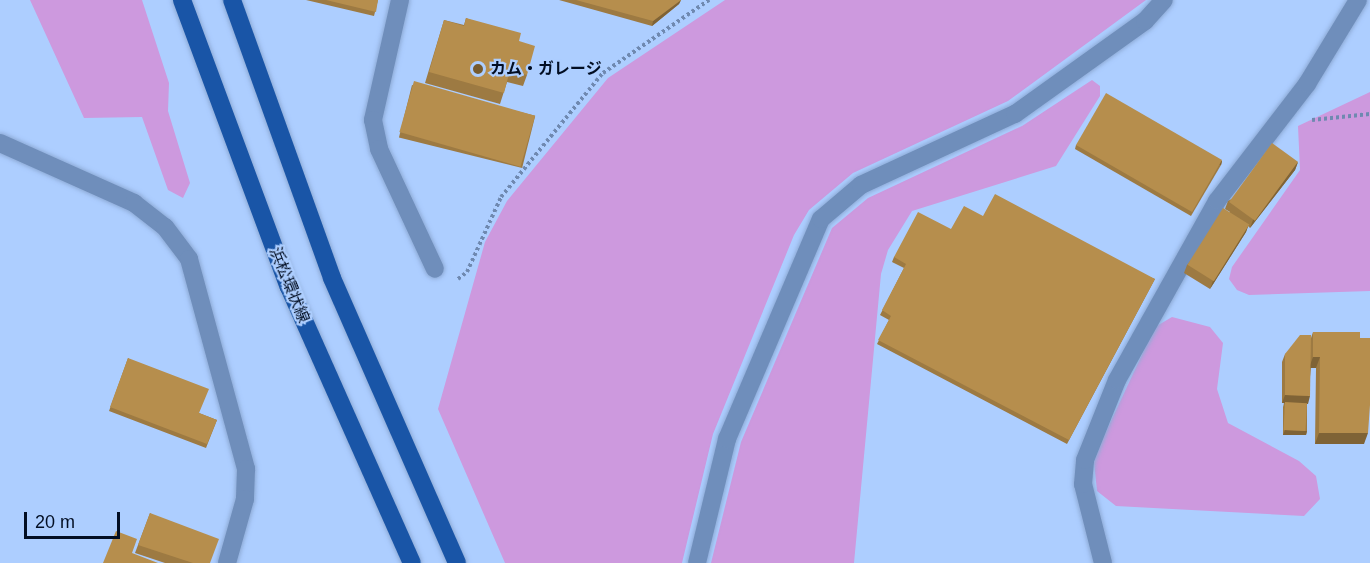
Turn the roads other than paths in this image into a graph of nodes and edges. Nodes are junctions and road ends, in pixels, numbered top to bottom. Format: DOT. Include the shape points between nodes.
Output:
graph roads {
  1 [pos="182,0"];
  2 [pos="232,0"];
  3 [pos="400,0"];
  4 [pos="1164,0"];
  5 [pos="1358,0"];
  6 [pos="0,143"];
  7 [pos="435,269"];
  8 [pos="227,563"];
  9 [pos="412,563"];
  10 [pos="458,563"];
  11 [pos="697,563"];
  12 [pos="1103,563"];
  1 -- 9 [label="main road, 浜松環状線" via="289,287"];
  2 -- 10 [label="main road" via="332,278"];
  3 -- 7 [label="street" via="373,120 379,149"];
  4 -- 11 [label="street" via="1144,21 1015,114 861,185 821,219 727,438"];
  5 -- 12 [label="street" via="1288,110 1186,250 1094,436 1083,484"];
  6 -- 8 [label="street" via="134,203 165,227 189,259 246,469 245,499"];
}
